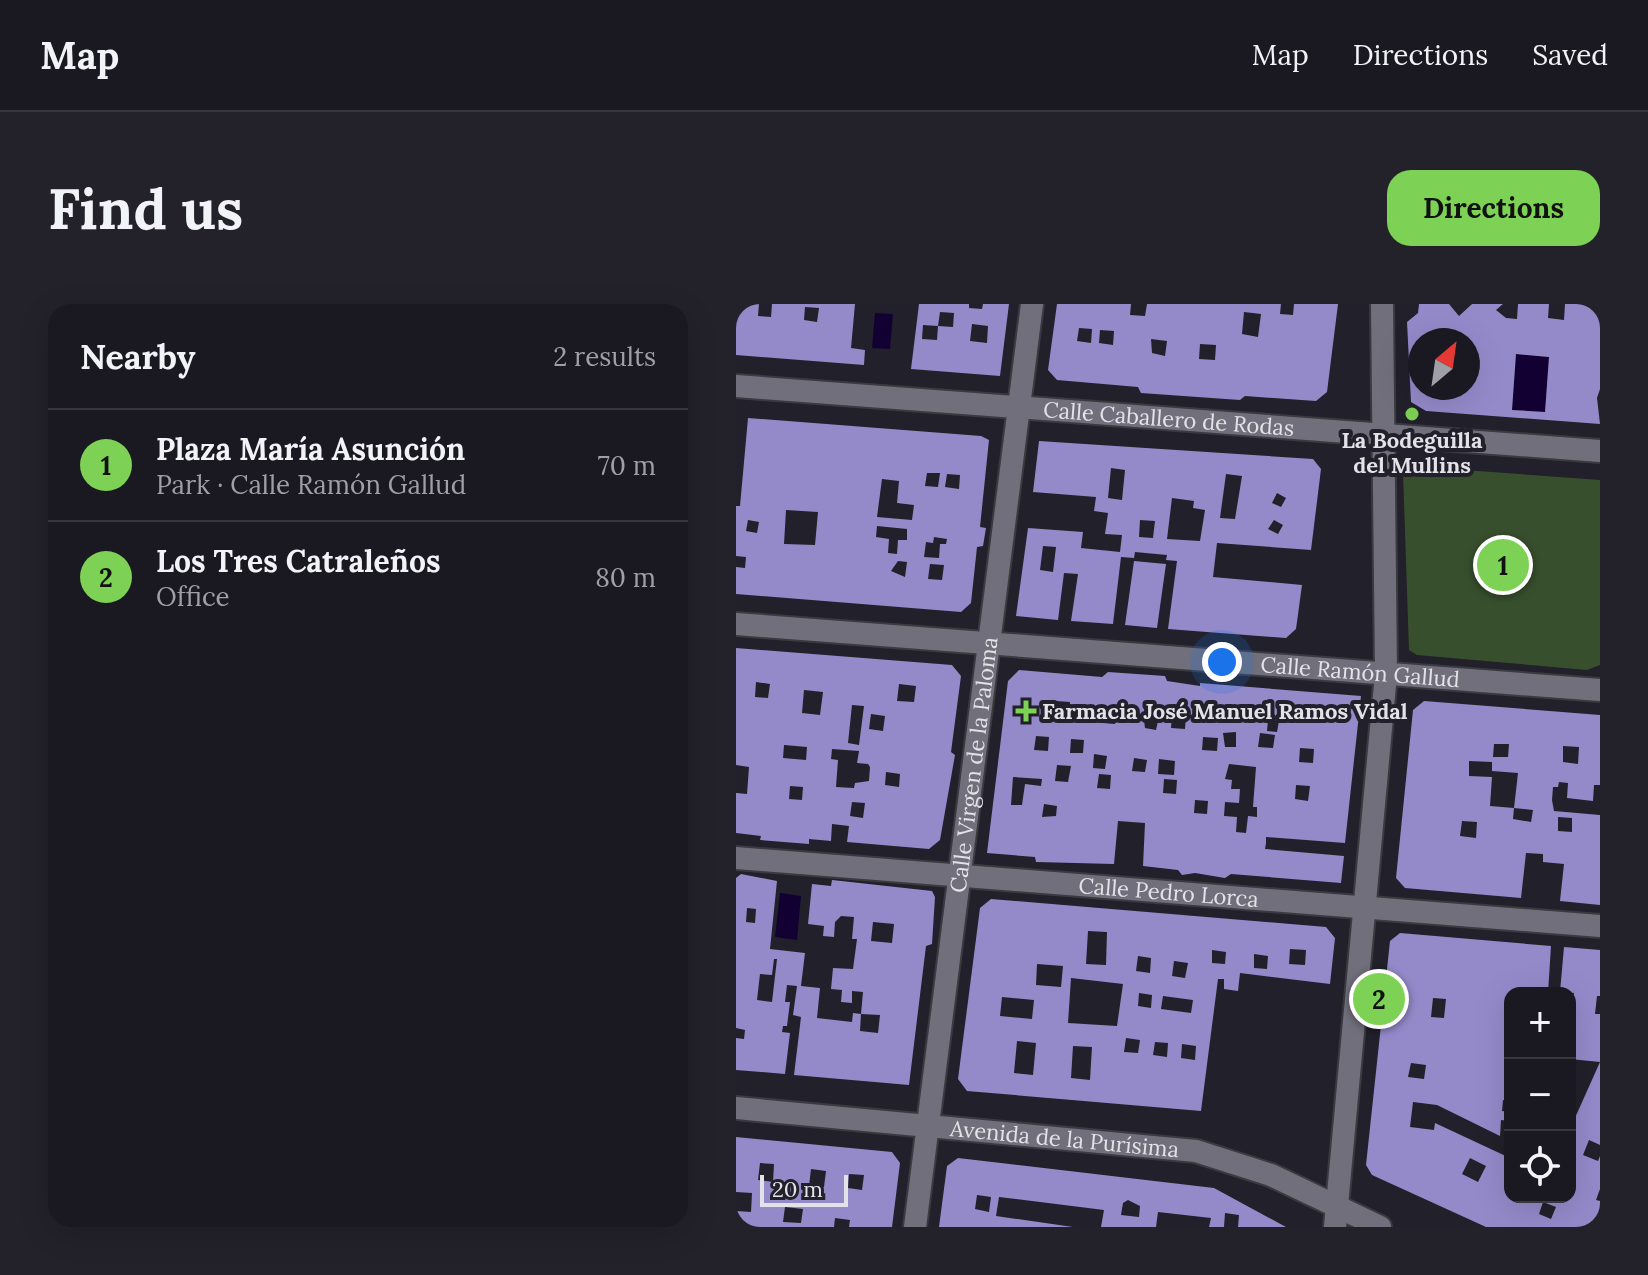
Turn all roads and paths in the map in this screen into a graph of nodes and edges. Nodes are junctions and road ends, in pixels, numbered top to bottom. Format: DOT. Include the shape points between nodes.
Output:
graph roads {
  1 [pos="1032,304"];
  2 [pos="1382,304"];
  3 [pos="736,386"];
  4 [pos="1019,407"];
  5 [pos="1383,435"];
  6 [pos="1600,451"];
  7 [pos="736,624"];
  8 [pos="990,643"];
  9 [pos="1386,674"];
  10 [pos="1600,690"];
  11 [pos="736,858"];
  12 [pos="960,876"];
  13 [pos="1365,907"];
  14 [pos="1600,926"];
  15 [pos="736,1108"];
  16 [pos="928,1127"];
  17 [pos="1336,1217"];
  18 [pos="915,1227"];
  19 [pos="1380,1227"];
  1 -- 4 [label="street, Calle Virgen de la Paloma"];
  2 -- 5 [label="street"];
  3 -- 4 [label="street, Calle Caballero de Rodas"];
  4 -- 5 [label="street, Calle Caballero de Rodas"];
  4 -- 8 [label="street, Calle Virgen de la Paloma"];
  5 -- 6 [label="street, Calle Caballero de Rodas"];
  5 -- 9 [label="street"];
  7 -- 8 [label="street, Calle Ramón Gallud"];
  8 -- 9 [label="street, Calle Ramón Gallud"];
  8 -- 12 [label="street, Calle Virgen de la Paloma"];
  9 -- 10 [label="street, Calle Ramón Gallud"];
  9 -- 13 [label="street"];
  11 -- 12 [label="street, Calle Pedro Lorca"];
  12 -- 13 [label="street, Calle Pedro Lorca"];
  12 -- 16 [label="street, Calle Virgen de la Paloma"];
  13 -- 14 [label="street, Calle Pedro Lorca"];
  13 -- 17 [label="street"];
  15 -- 16 [label="street, Avenida de la Purísima"];
  16 -- 17 [label="street, Avenida de la Purísima" via="1196,1151 1271,1175"];
  16 -- 18 [label="street, Calle Virgen de la Paloma"];
  17 -- 19 [label="street, Avenida de la Purísima"];
}
